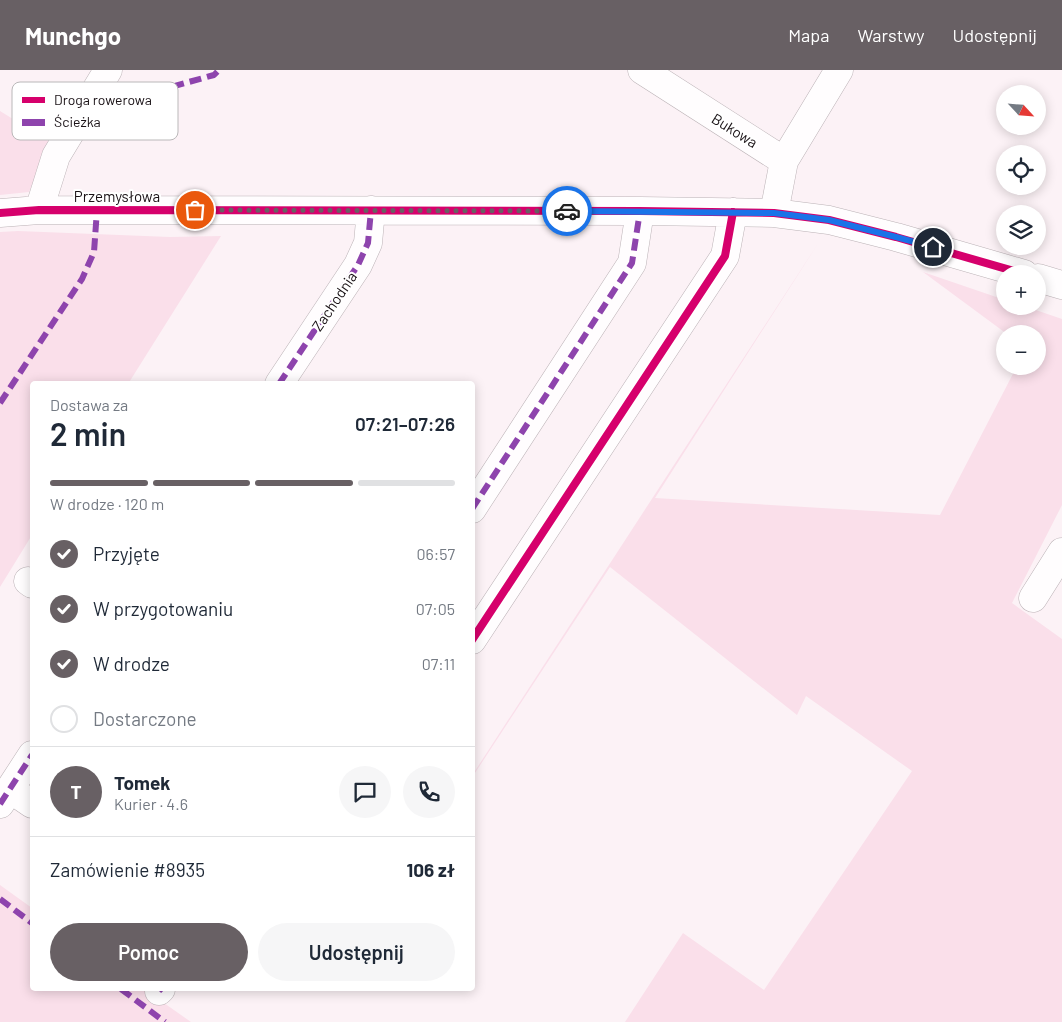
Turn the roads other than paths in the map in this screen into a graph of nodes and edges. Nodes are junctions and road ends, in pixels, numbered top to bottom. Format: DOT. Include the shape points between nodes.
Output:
graph roads {
  1 [pos="108,70"];
  2 [pos="642,70"];
  3 [pos="839,70"];
  4 [pos="101,82"];
  5 [pos="66,140"];
  6 [pos="784,161"];
  7 [pos="39,210"];
  8 [pos="371,210"];
  9 [pos="640,211"];
  10 [pos="0,212"];
  11 [pos="734,212"];
  12 [pos="774,213"];
  13 [pos="996,266"];
  14 [pos="1046,280"];
  15 [pos="1062,285"];
  16 [pos="281,381"];
  17 [pos="475,504"];
  18 [pos="1062,552"];
  19 [pos="1033,598"];
  20 [pos="475,635"];
  21 [pos="30,759"];
  22 [pos="5,797"];
  23 [pos="30,803"];
  1 -- 4 [label="street"];
  2 -- 6 [label="street, Bukowa"];
  3 -- 6 [label="street"];
  5 -- 7 [label="street" via="56,156"];
  6 -- 12 [label="street"];
  7 -- 8 [label="street, Przemysłowa"];
  7 -- 10 [label="street, Przemysłowa"];
  8 -- 9 [label="street, Przemysłowa"];
  8 -- 16 [label="street, Zachodnia" via="368,243 358,265"];
  9 -- 11 [label="street, Przemysłowa"];
  9 -- 17 [label="street" via="632,263"];
  11 -- 12 [label="street, Przemysłowa"];
  11 -- 20 [label="street" via="724,256"];
  12 -- 13 [label="street, Przemysłowa" via="829,220"];
  14 -- 15 [label="street"];
  18 -- 19 [label="street"];
  21 -- 22 [label="street"];
  22 -- 23 [label="street"];
}
